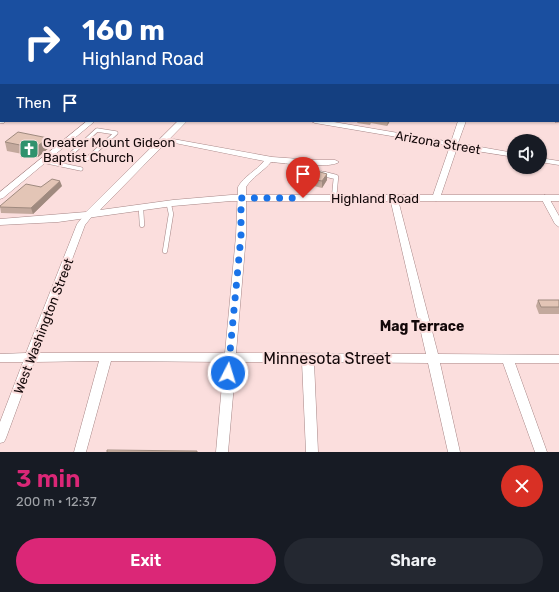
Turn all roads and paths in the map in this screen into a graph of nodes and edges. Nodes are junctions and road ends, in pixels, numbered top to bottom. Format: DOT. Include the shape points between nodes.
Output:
graph roads {
  1 [pos="90,122"];
  2 [pos="181,122"];
  3 [pos="322,122"];
  4 [pos="462,122"];
  5 [pos="165,139"];
  6 [pos="69,140"];
  7 [pos="83,142"];
  8 [pos="454,145"];
  9 [pos="507,154"];
  10 [pos="269,159"];
  11 [pos="43,161"];
  12 [pos="547,161"];
  13 [pos="334,162"];
  14 [pos="559,163"];
  15 [pos="81,169"];
  16 [pos="317,173"];
  17 [pos="306,184"];
  18 [pos="0,196"];
  19 [pos="241,198"];
  20 [pos="303,198"];
  21 [pos="334,198"];
  22 [pos="394,198"];
  23 [pos="436,198"];
  24 [pos="545,198"];
  25 [pos="559,198"];
  26 [pos="169,205"];
  27 [pos="141,209"];
  28 [pos="89,215"];
  29 [pos="0,222"];
  30 [pos="559,224"];
  31 [pos="142,225"];
  32 [pos="164,251"];
  33 [pos="31,357"];
  34 [pos="106,357"];
  35 [pos="230,357"];
  36 [pos="0,358"];
  37 [pos="433,358"];
  38 [pos="308,359"];
  39 [pos="508,360"];
  40 [pos="559,360"];
  41 [pos="0,438"];
  42 [pos="80,452"];
  43 [pos="222,452"];
  44 [pos="312,452"];
  45 [pos="454,452"];
  46 [pos="541,452"];
  1 -- 6 [label="street"];
  2 -- 5 [label="street"];
  3 -- 8 [label="street, Arizona Street"];
  4 -- 8 [label="street"];
  5 -- 10 [label="street"];
  5 -- 28 [label="street"];
  6 -- 7 [label="lane"];
  6 -- 11 [label="street"];
  7 -- 7 [label="lane" via="98,130 116,133 87,158 70,155"];
  8 -- 9 [label="street, Arizona Street"];
  8 -- 23 [label="street"];
  10 -- 13 [label="street" via="306,163"];
  10 -- 19 [label="street" via="243,184"];
  11 -- 15 [label="lane"];
  11 -- 18 [label="street"];
  12 -- 14 [label="street"];
  16 -- 21 [label="lane" via="336,177"];
  17 -- 20 [label="lane"];
  19 -- 20 [label="street, Highland Road"];
  19 -- 26 [label="street, Highland Road"];
  19 -- 35 [label="street" via="241,236"];
  20 -- 21 [label="street, Highland Road"];
  21 -- 22 [label="street, Highland Road"];
  22 -- 23 [label="street, Highland Road"];
  22 -- 37 [label="street"];
  23 -- 24 [label="street, Highland Road"];
  24 -- 25 [label="street, Highland Road"];
  24 -- 30 [label="street"];
  26 -- 27 [label="street, Highland Road"];
  26 -- 32 [label="lane" via="171,214"];
  27 -- 28 [label="street, Highland Road"];
  27 -- 31 [label="lane"];
  28 -- 29 [label="street, Highland Road" via="43,221"];
  28 -- 33 [label="street, West Washington Street" via="79,230"];
  33 -- 34 [label="street, Minnesota Street"];
  33 -- 36 [label="street, Minnesota Street"];
  33 -- 41 [label="street, West Washington Street"];
  34 -- 35 [label="street, Minnesota Street"];
  34 -- 42 [label="street"];
  35 -- 38 [label="street, Minnesota Street"];
  35 -- 43 [label="street"];
  37 -- 38 [label="street, Minnesota Street"];
  37 -- 39 [label="street, Minnesota Street"];
  37 -- 45 [label="street"];
  38 -- 44 [label="street"];
  39 -- 40 [label="street, Minnesota Street"];
  39 -- 46 [label="street"];
}
